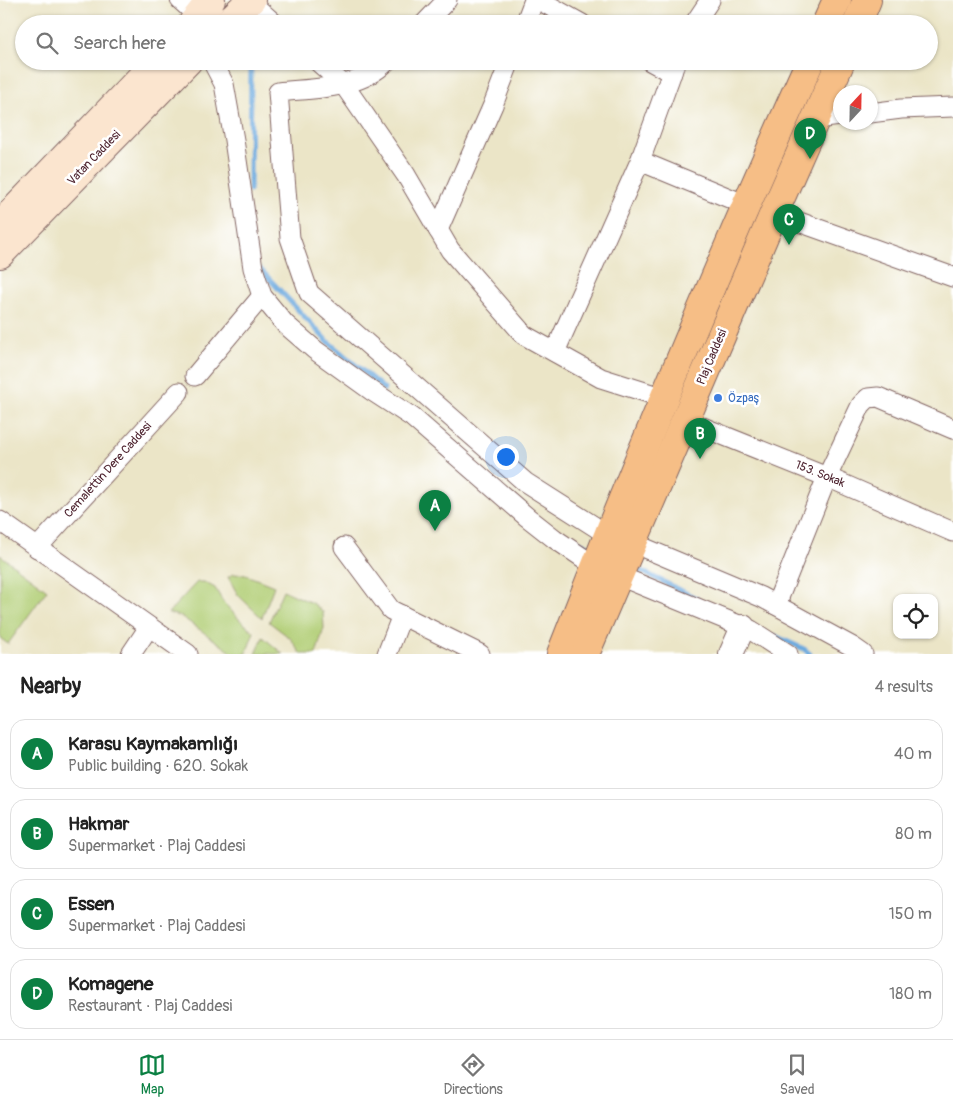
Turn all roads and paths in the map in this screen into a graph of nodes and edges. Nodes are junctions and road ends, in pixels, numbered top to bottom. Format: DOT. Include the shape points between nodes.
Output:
graph roads {
  1 [pos="250,0"];
  2 [pos="447,0"];
  3 [pos="534,0"];
  4 [pos="539,0"];
  5 [pos="710,0"];
  6 [pos="837,0"];
  7 [pos="867,0"];
  8 [pos="235,15"];
  9 [pos="266,15"];
  10 [pos="433,15"];
  11 [pos="528,15"];
  12 [pos="566,15"];
  13 [pos="700,15"];
  14 [pos="830,15"];
  15 [pos="861,15"];
  16 [pos="147,70"];
  17 [pos="179,70"];
  18 [pos="217,70"];
  19 [pos="327,70"];
  20 [pos="377,70"];
  21 [pos="507,70"];
  22 [pos="673,70"];
  23 [pos="806,70"];
  24 [pos="839,70"];
  25 [pos="344,85"];
  26 [pos="953,108"];
  27 [pos="878,112"];
  28 [pos="829,117"];
  29 [pos="640,160"];
  30 [pos="746,204"];
  31 [pos="5,211"];
  32 [pos="774,213"];
  33 [pos="438,230"];
  34 [pos="0,254"];
  35 [pos="953,277"];
  36 [pos="262,296"];
  37 [pos="555,352"];
  38 [pos="195,376"];
  39 [pos="179,392"];
  40 [pos="664,398"];
  41 [pos="685,420"];
  42 [pos="953,429"];
  43 [pos="827,477"];
  44 [pos="0,521"];
  45 [pos="953,532"];
  46 [pos="620,538"];
  47 [pos="344,547"];
  48 [pos="38,548"];
  49 [pos="606,571"];
  50 [pos="776,605"];
  51 [pos="402,615"];
  52 [pos="149,626"];
  53 [pos="744,627"];
  54 [pos="131,654"];
  55 [pos="188,654"];
  56 [pos="387,654"];
  57 [pos="480,654"];
  58 [pos="561,654"];
  59 [pos="585,654"];
  60 [pos="731,654"];
  61 [pos="788,654"];
  62 [pos="863,654"];
  1 -- 8 [label="main road"];
  1 -- 9 [label="street"];
  2 -- 10 [label="street"];
  3 -- 11 [label="street"];
  4 -- 12 [label="street"];
  5 -- 13 [label="street"];
  6 -- 14 [label="main road"];
  7 -- 15 [label="main road"];
  16 -- 31 [label="main road, Vatan Caddesi"];
  17 -- 34 [label="main road, Vatan Caddesi"];
  18 -- 36 [label="street" via="224,84 252,268"];
  19 -- 25 [label="street"];
  20 -- 25 [label="street"];
  21 -- 33 [label="street"];
  22 -- 29 [label="street"];
  23 -- 30 [label="main road, Plaj Caddesi"];
  24 -- 28 [label="main road, Plaj Caddesi"];
  25 -- 33 [label="street" via="406,175"];
  25 -- 46 [label="street" via="278,92 290,238 309,293 525,482 597,528"];
  26 -- 27 [label="street"];
  28 -- 32 [label="main road, Plaj Caddesi"];
  29 -- 30 [label="street"];
  29 -- 37 [label="street"];
  30 -- 40 [label="main road, Plaj Caddesi"];
  32 -- 35 [label="street"];
  32 -- 41 [label="main road, Plaj Caddesi"];
  33 -- 37 [label="street" via="450,250 524,335"];
  36 -- 38 [label="street"];
  36 -- 49 [label="street" via="315,350 412,416 527,517"];
  37 -- 40 [label="street" via="601,378"];
  39 -- 48 [label="street, Cemalettin Dere Caddesi"];
  40 -- 46 [label="main road, Plaj Caddesi"];
  41 -- 43 [label="street, 153. Sokak"];
  41 -- 46 [label="main road, Plaj Caddesi"];
  42 -- 43 [label="street" via="878,397 868,398 861,405"];
  43 -- 45 [label="street, 153. Sokak"];
  43 -- 50 [label="street"];
  44 -- 48 [label="street"];
  46 -- 49 [label="main road, Plaj Caddesi"];
  46 -- 50 [label="street"];
  47 -- 51 [label="street" via="391,610"];
  48 -- 52 [label="street"];
  49 -- 53 [label="street"];
  49 -- 58 [label="main road, Plaj Caddesi"];
  49 -- 59 [label="main road, Plaj Caddesi"];
  50 -- 62 [label="street"];
  51 -- 56 [label="street"];
  51 -- 57 [label="street"];
  52 -- 54 [label="street"];
  52 -- 55 [label="street"];
  53 -- 60 [label="street"];
  53 -- 61 [label="street"];
}
